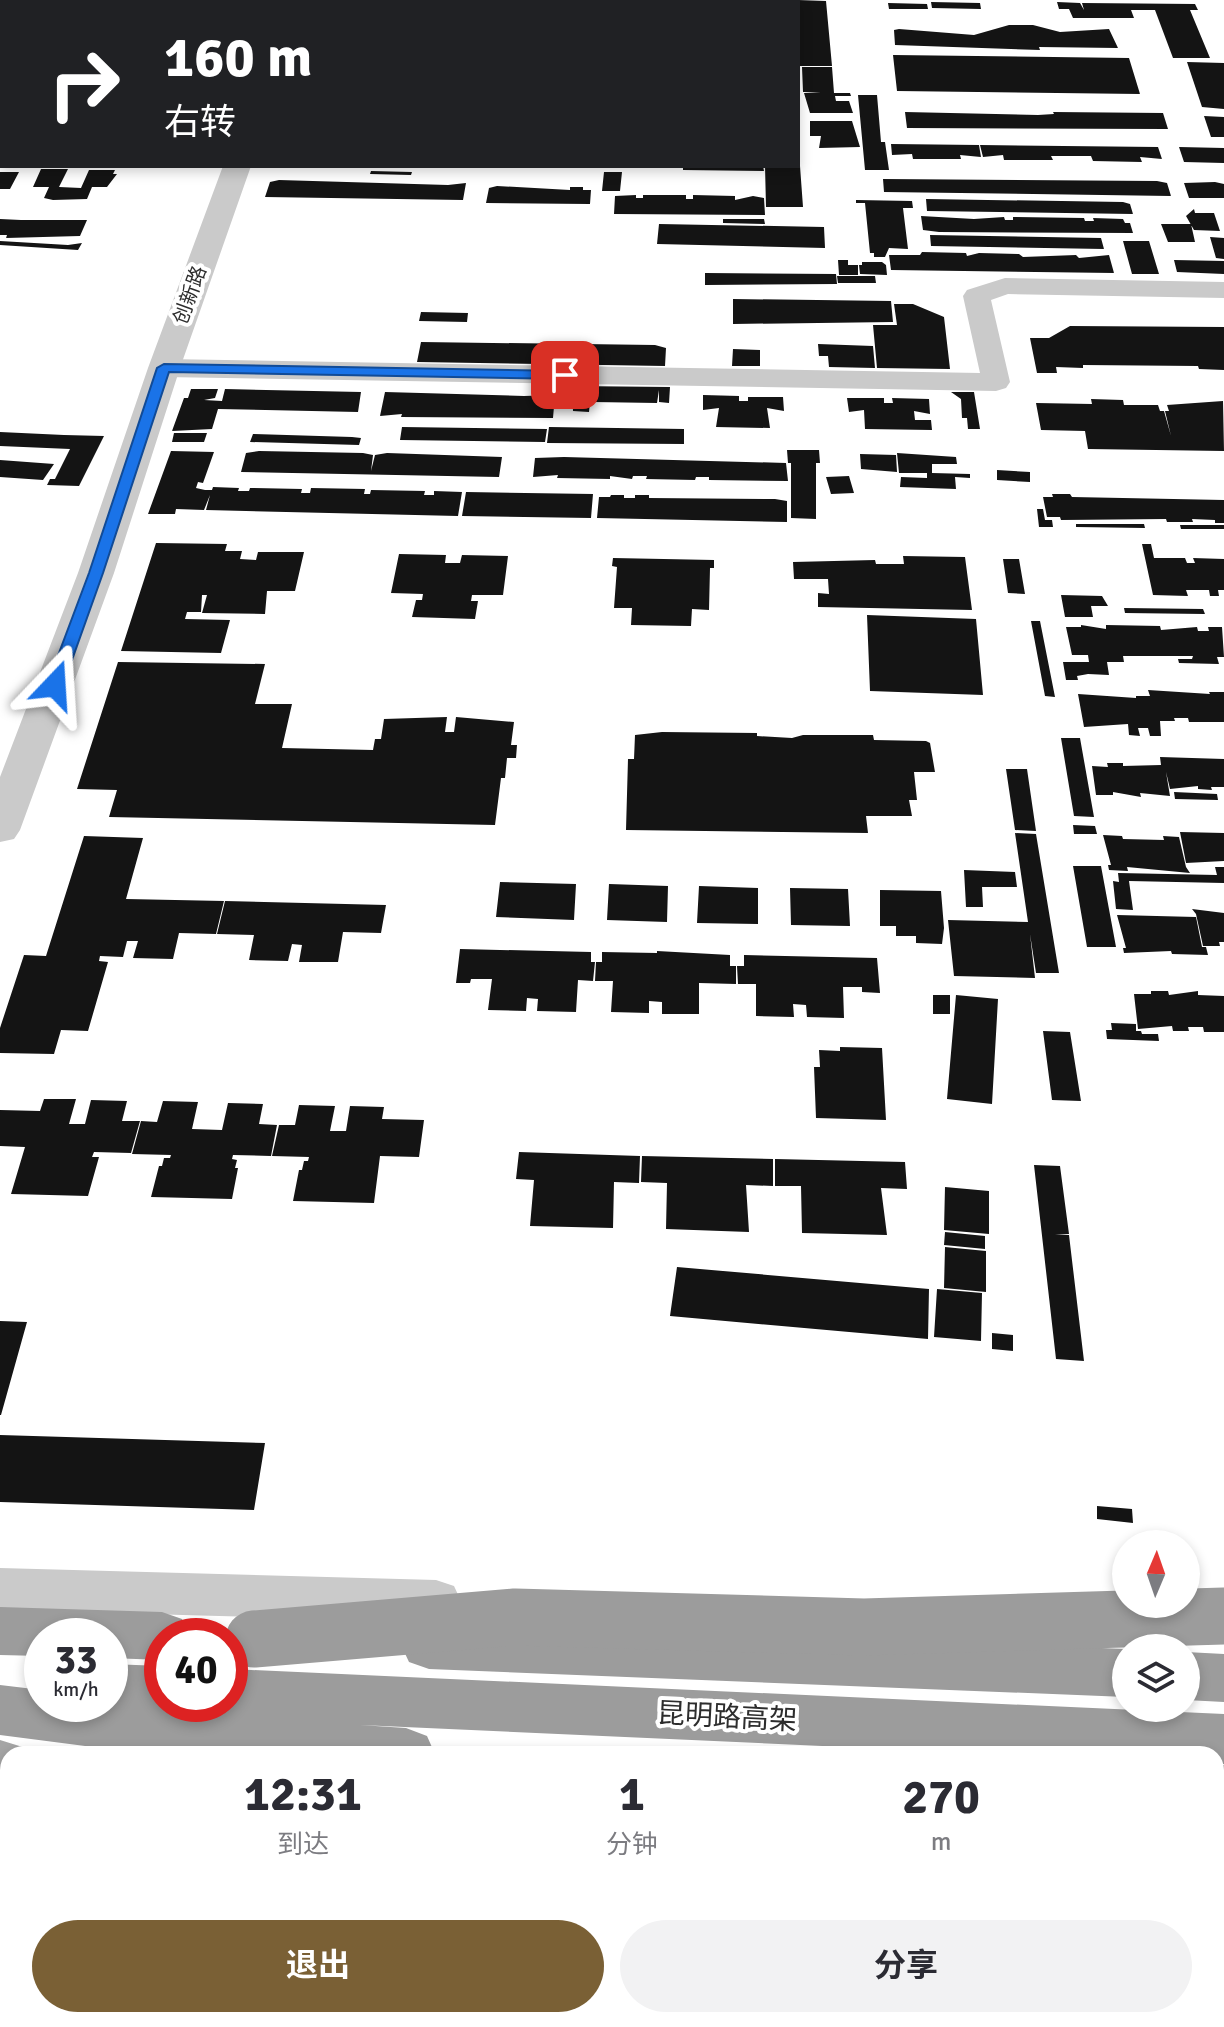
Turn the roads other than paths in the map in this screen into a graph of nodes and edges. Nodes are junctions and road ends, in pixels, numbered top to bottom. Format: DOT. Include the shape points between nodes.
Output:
graph roads {
  1 [pos="236,168"];
  2 [pos="1224,290"];
  3 [pos="164,368"];
  4 [pos="0,830"];
  5 [pos="0,1589"];
  6 [pos="1223,1627"];
  7 [pos="0,1631"];
  8 [pos="144,1635"];
  9 [pos="248,1638"];
  10 [pos="248,1638"];
  11 [pos="1112,1672"];
  12 [pos="1200,1677"];
  13 [pos="1224,1678"];
  14 [pos="0,1684"];
  15 [pos="24,1685"];
  16 [pos="248,1695"];
  17 [pos="0,1710"];
  18 [pos="1224,1739"];
  19 [pos="308,1746"];
  1 -- 3 [label="street, 创新路"];
  2 -- 3 [label="street" via="1005,286 977,296 996,382"];
  3 -- 4 [label="street, 创新路" via="96,573"];
  5 -- 6 [label="street"];
  6 -- 9 [label="highway, bridge" via="864,1627 515,1617"];
  7 -- 8 [label="highway"];
  10 -- 11 [label="highway, bridge"];
  12 -- 13 [label="highway"];
  14 -- 15 [label="highway"];
  16 -- 18 [label="highway, 昆明路高架"];
  17 -- 19 [label="highway"];
}
